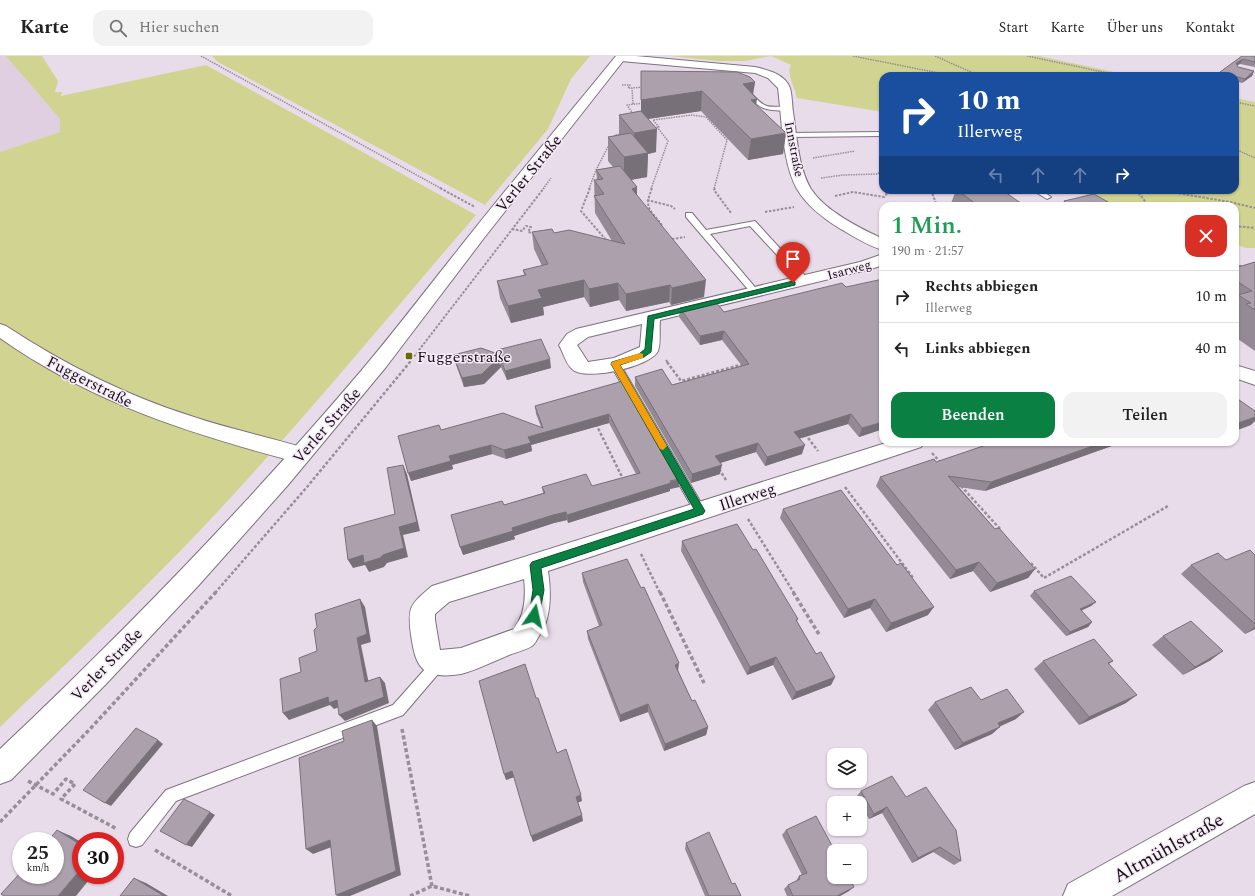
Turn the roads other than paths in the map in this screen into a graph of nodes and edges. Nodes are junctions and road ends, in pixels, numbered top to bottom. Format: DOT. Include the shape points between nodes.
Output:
graph roads {
  1 [pos="622,57"];
  2 [pos="742,90"];
  3 [pos="787,109"];
  4 [pos="879,134"];
  5 [pos="791,135"];
  6 [pos="1042,194"];
  7 [pos="1047,197"];
  8 [pos="689,215"];
  9 [pos="705,233"];
  10 [pos="879,243"];
  11 [pos="879,261"];
  12 [pos="805,280"];
  13 [pos="755,292"];
  14 [pos="651,318"];
  15 [pos="0,330"];
  16 [pos="615,364"];
  17 [pos="1239,372"];
  18 [pos="1255,378"];
  19 [pos="917,446"];
  20 [pos="300,455"];
  21 [pos="700,511"];
  22 [pos="535,565"];
  23 [pos="439,663"];
  24 [pos="2,768"];
  25 [pos="1255,797"];
  26 [pos="136,839"];
  27 [pos="1080,896"];
  1 -- 3 [label="street, Innstraße" via="766,69 784,88"];
  1 -- 20 [label="street, Verler Straße" via="492,216 369,374"];
  2 -- 3 [label="lane" via="766,108"];
  3 -- 5 [label="street, Innstraße"];
  4 -- 5 [label="lane"];
  5 -- 10 [label="street, Innstraße" via="794,158 805,190 816,203 847,226"];
  6 -- 7 [label="lane"];
  8 -- 9 [label="lane"];
  9 -- 12 [label="lane" via="752,223"];
  9 -- 13 [label="lane"];
  11 -- 12 [label="street, Isarweg"];
  12 -- 13 [label="street, Isarweg"];
  13 -- 14 [label="street, Isarweg"];
  14 -- 16 [label="street, Isarweg" via="649,350"];
  14 -- 16 [label="street, Isarweg" via="582,333 572,338 568,345 579,365 599,368"];
  15 -- 20 [label="street, Fuggerstraße" via="88,383 126,401 182,421"];
  16 -- 21 [label="lane"];
  17 -- 18 [label="street"];
  19 -- 21 [label="street, Illerweg" via="832,469"];
  20 -- 24 [label="street, Verler Straße" via="122,648"];
  21 -- 22 [label="street, Illerweg"];
  22 -- 23 [label="street" via="537,604 531,627 523,637 461,661"];
  22 -- 23 [label="street, Illerweg" via="441,594 429,602 423,609 422,620 428,655 432,661"];
  23 -- 26 [label="lane" via="398,710 171,795"];
  25 -- 27 [label="street, Altmühlstraße"];
}
